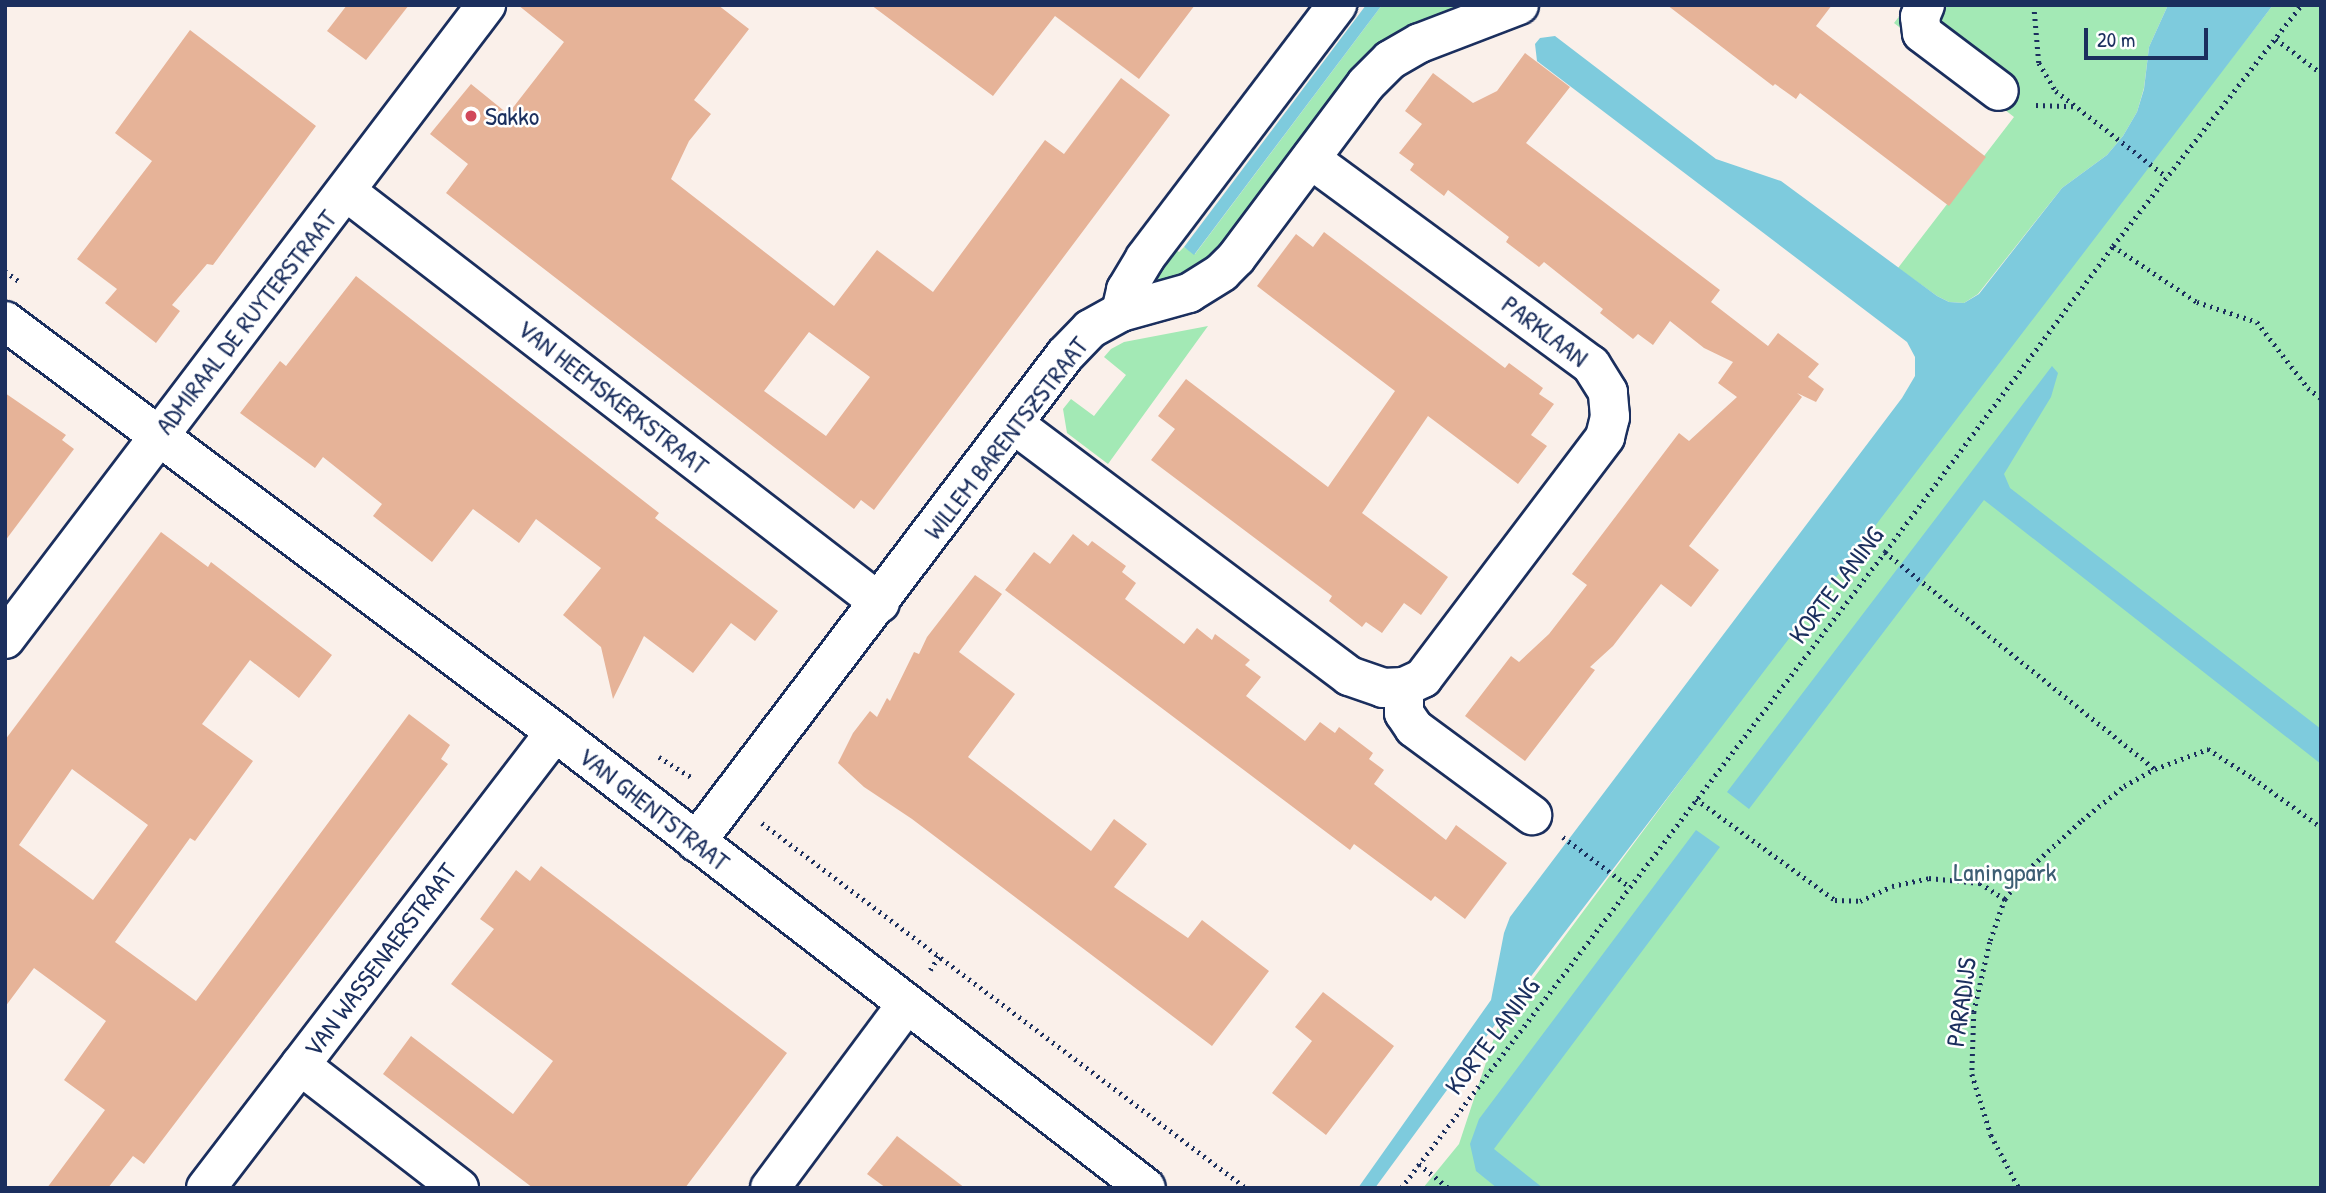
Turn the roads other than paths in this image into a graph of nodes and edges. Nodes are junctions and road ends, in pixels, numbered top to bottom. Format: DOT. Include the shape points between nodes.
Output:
graph roads {
  1 [pos="486,5"];
  2 [pos="1337,5"];
  3 [pos="1519,5"];
  4 [pos="1925,5"];
  5 [pos="1999,91"];
  6 [pos="1311,159"];
  7 [pos="347,192"];
  8 [pos="1121,312"];
  9 [pos="5,321"];
  10 [pos="1015,425"];
  11 [pos="158,436"];
  12 [pos="880,603"];
  13 [pos="5,639"];
  14 [pos="1404,687"];
  15 [pos="555,732"];
  16 [pos="1543,822"];
  17 [pos="696,842"];
  18 [pos="906,1005"];
  19 [pos="300,1065"];
  20 [pos="206,1188"];
  21 [pos="459,1188"];
  22 [pos="771,1188"];
  23 [pos="1146,1188"];
  1 -- 7 [label="street, ADMIRAAL DE RUYTERSTRAAT"];
  2 -- 8 [label="street" via="1145,258 1126,290"];
  3 -- 6 [label="street" via="1420,43 1390,60 1366,84"];
  4 -- 5 [label="street" via="1920,17 1922,33"];
  6 -- 8 [label="street" via="1222,272 1189,293"];
  6 -- 14 [label="street, PARKLAAN" via="1591,365 1608,392 1610,417 1599,445 1430,671"];
  7 -- 11 [label="street, ADMIRAAL DE RUYTERSTRAAT"];
  7 -- 12 [label="street, VAN HEEMSKERKSTRAAT"];
  8 -- 10 [label="street, WILLEM BARENTSZSTRAAT" via="1077,341"];
  9 -- 11 [label="street, VAN GHENTSTRAAT"];
  10 -- 12 [label="street, WILLEM BARENTSZSTRAAT"];
  10 -- 14 [label="street" via="1349,676 1372,687"];
  11 -- 13 [label="street, ADMIRAAL DE RUYTERSTRAAT"];
  11 -- 15 [label="street, VAN GHENTSTRAAT"];
  12 -- 17 [label="street, WILLEM BARENTSZSTRAAT"];
  14 -- 16 [label="street" via="1404,713 1414,727"];
  15 -- 17 [label="street, VAN GHENTSTRAAT"];
  15 -- 19 [label="street, VAN WASSENAERSTRAAT"];
  17 -- 18 [label="street, VAN GHENTSTRAAT"];
  18 -- 22 [label="street"];
  18 -- 23 [label="street, VAN GHENTSTRAAT"];
  19 -- 20 [label="street, VAN WASSENAERSTRAAT"];
  19 -- 21 [label="street"];
}
